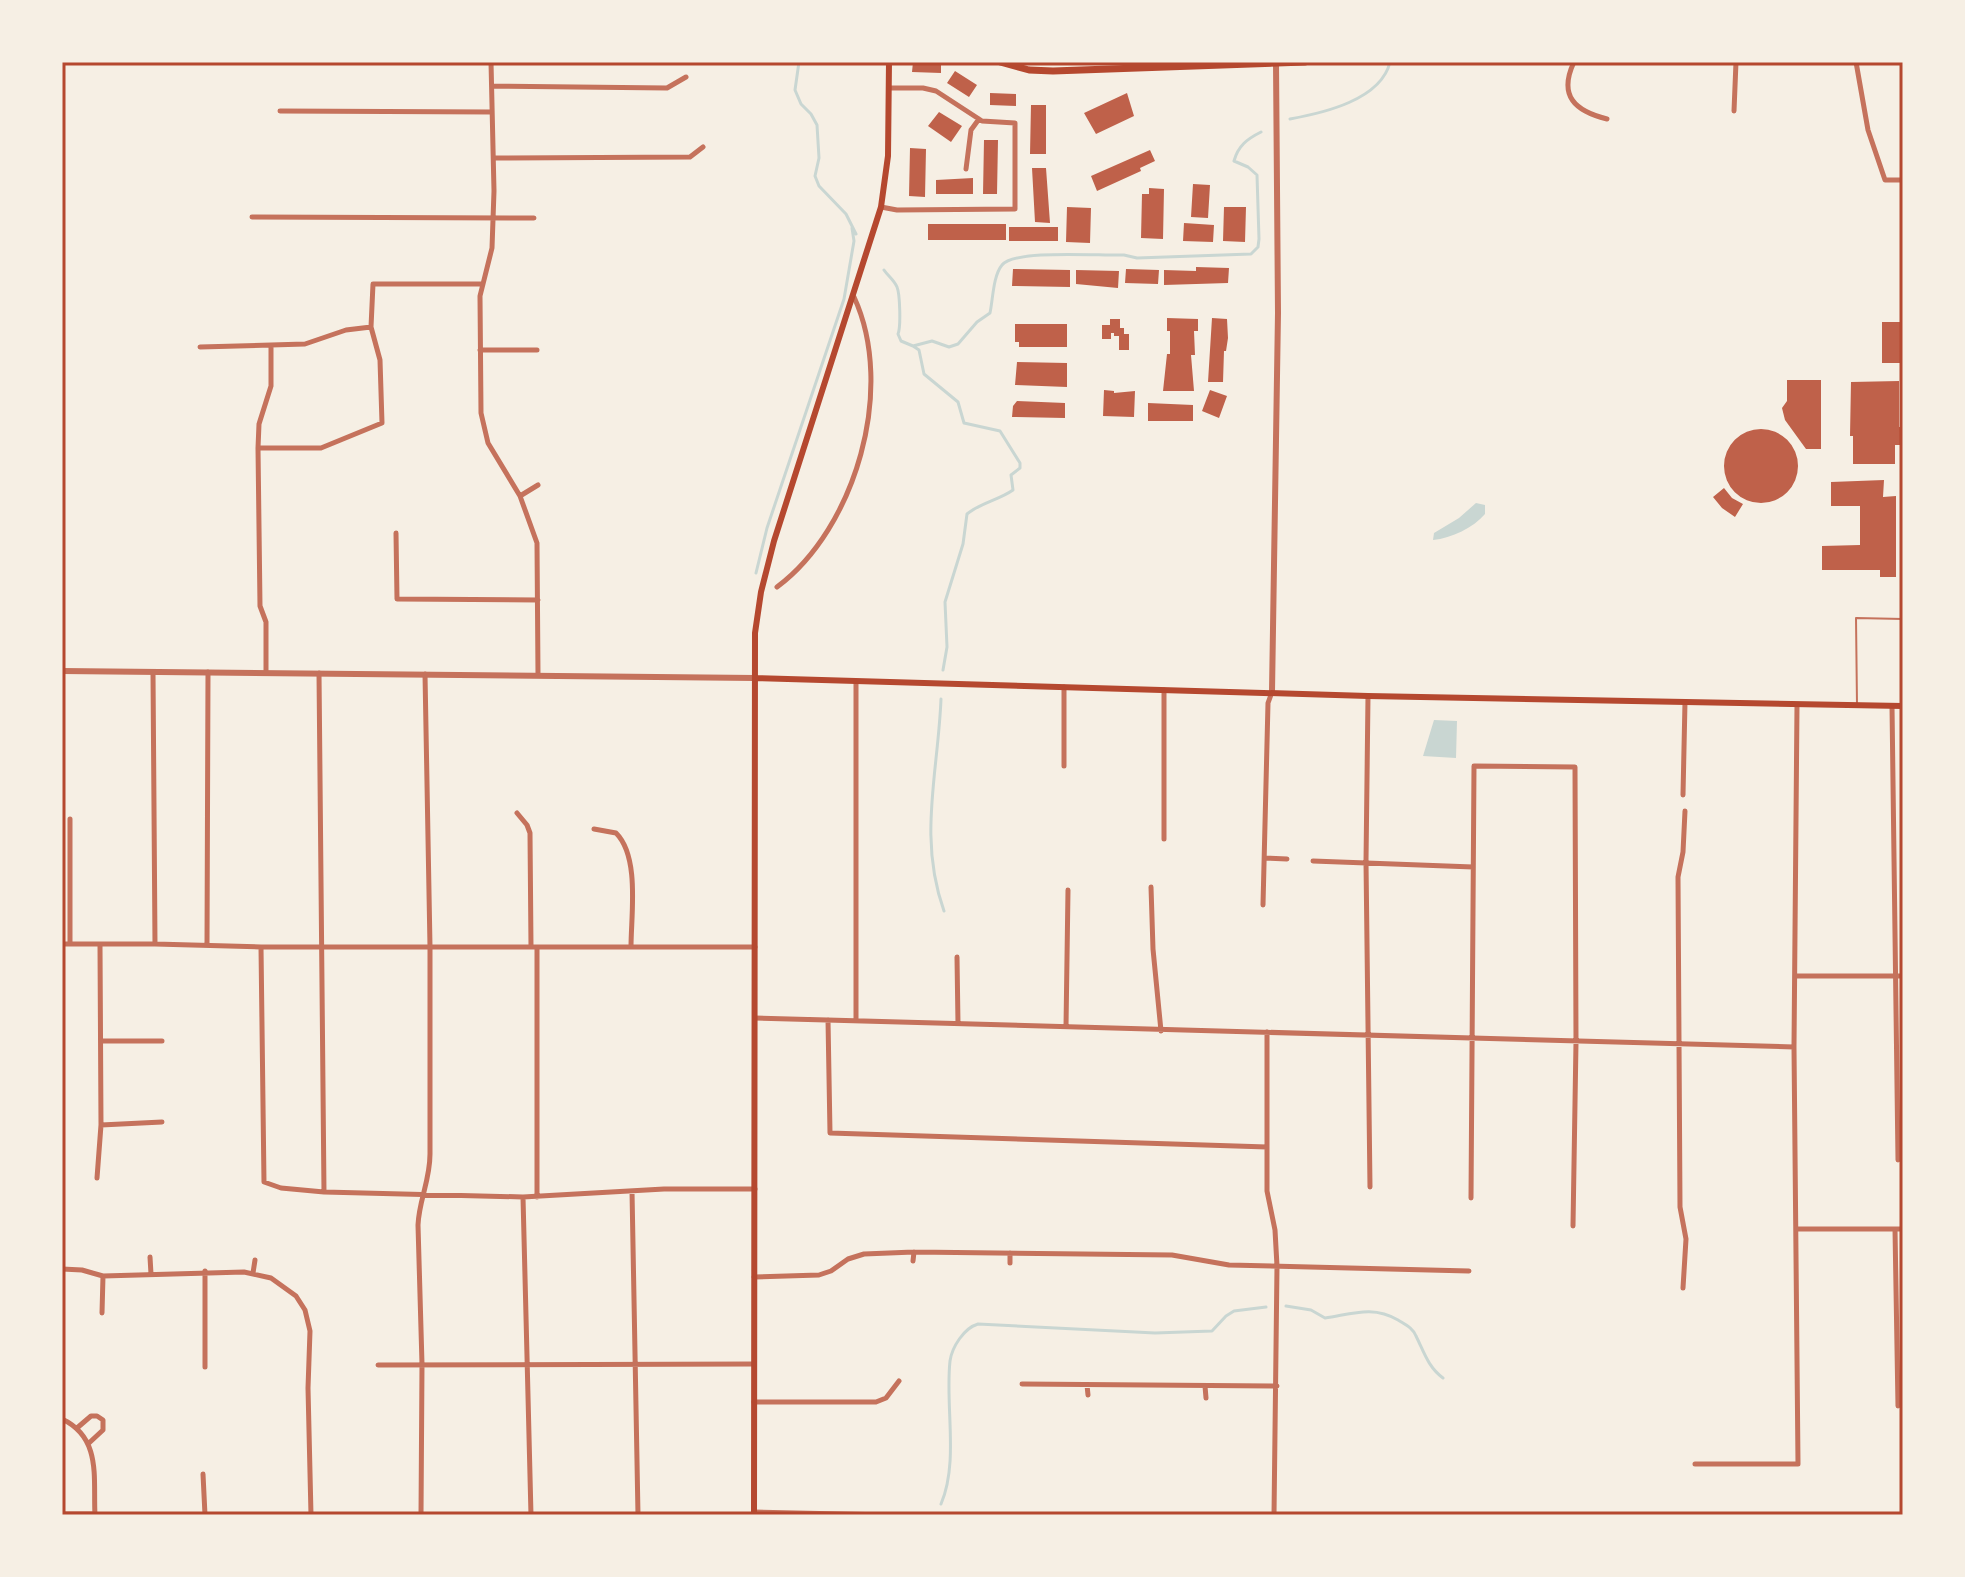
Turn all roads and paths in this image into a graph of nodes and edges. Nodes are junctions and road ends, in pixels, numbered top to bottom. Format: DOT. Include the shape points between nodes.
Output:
graph roads {
  1 [pos="491,62"];
  2 [pos="889,62"];
  3 [pos="1000,62"];
  4 [pos="1305,62"];
  5 [pos="1574,62"];
  6 [pos="1736,62"];
  7 [pos="1856,62"];
  8 [pos="1276,63"];
  9 [pos="1053,66"];
  10 [pos="686,77"];
  11 [pos="492,86"];
  12 [pos="889,88"];
  13 [pos="280,111"];
  14 [pos="1734,111"];
  15 [pos="492,112"];
  16 [pos="979,119"];
  17 [pos="1607,119"];
  18 [pos="703,147"];
  19 [pos="494,158"];
  20 [pos="966,169"];
  21 [pos="1903,180"];
  22 [pos="881,207"];
  23 [pos="252,217"];
  24 [pos="492,218"];
  25 [pos="534,218"];
  26 [pos="482,284"];
  27 [pos="854,297"];
  28 [pos="371,327"];
  29 [pos="271,345"];
  30 [pos="200,347"];
  31 [pos="480,350"];
  32 [pos="537,350"];
  33 [pos="258,448"];
  34 [pos="538,485"];
  35 [pos="520,496"];
  36 [pos="396,533"];
  37 [pos="777,587"];
  38 [pos="538,600"];
  39 [pos="1903,619"];
  40 [pos="62,671"];
  41 [pos="153,672"];
  42 [pos="208,672"];
  43 [pos="266,672"];
  44 [pos="319,672"];
  45 [pos="425,673"];
  46 [pos="538,675"];
  47 [pos="755,678"];
  48 [pos="856,682"];
  49 [pos="1064,687"];
  50 [pos="1164,689"];
  51 [pos="1272,692"];
  52 [pos="1368,696"];
  53 [pos="1685,702"];
  54 [pos="1797,705"];
  55 [pos="1857,706"];
  56 [pos="1892,706"];
  57 [pos="1903,706"];
  58 [pos="1064,766"];
  59 [pos="1683,795"];
  60 [pos="1685,811"];
  61 [pos="517,813"];
  62 [pos="70,819"];
  63 [pos="594,829"];
  64 [pos="1164,839"];
  65 [pos="1265,858"];
  66 [pos="1287,859"];
  67 [pos="1313,861"];
  68 [pos="1366,862"];
  69 [pos="1473,867"];
  70 [pos="1151,887"];
  71 [pos="1068,890"];
  72 [pos="1263,905"];
  73 [pos="62,944"];
  74 [pos="70,944"];
  75 [pos="155,944"];
  76 [pos="100,945"];
  77 [pos="207,945"];
  78 [pos="261,947"];
  79 [pos="322,947"];
  80 [pos="430,947"];
  81 [pos="534,947"];
  82 [pos="631,947"];
  83 [pos="755,947"];
  84 [pos="957,957"];
  85 [pos="1795,976"];
  86 [pos="1895,976"];
  87 [pos="1903,976"];
  88 [pos="755,1018"];
  89 [pos="828,1020"];
  90 [pos="856,1021"];
  91 [pos="958,1024"];
  92 [pos="1066,1027"];
  93 [pos="1161,1031"];
  94 [pos="1267,1032"];
  95 [pos="1368,1035"];
  96 [pos="1471,1038"];
  97 [pos="101,1041"];
  98 [pos="162,1041"];
  99 [pos="1576,1042"];
  100 [pos="1679,1043"];
  101 [pos="1794,1047"];
  102 [pos="162,1122"];
  103 [pos="101,1125"];
  104 [pos="1267,1147"];
  105 [pos="1898,1160"];
  106 [pos="97,1178"];
  107 [pos="1370,1187"];
  108 [pos="755,1189"];
  109 [pos="632,1191"];
  110 [pos="324,1192"];
  111 [pos="425,1195"];
  112 [pos="523,1197"];
  113 [pos="537,1197"];
  114 [pos="1471,1198"];
  115 [pos="1573,1226"];
  116 [pos="1797,1229"];
  117 [pos="1895,1229"];
  118 [pos="1903,1229"];
  119 [pos="914,1252"];
  120 [pos="1010,1253"];
  121 [pos="150,1257"];
  122 [pos="255,1260"];
  123 [pos="913,1261"];
  124 [pos="1010,1263"];
  125 [pos="1277,1266"];
  126 [pos="62,1269"];
  127 [pos="205,1271"];
  128 [pos="1469,1271"];
  129 [pos="253,1273"];
  130 [pos="151,1274"];
  131 [pos="103,1276"];
  132 [pos="754,1277"];
  133 [pos="1683,1288"];
  134 [pos="102,1313"];
  135 [pos="422,1364"];
  136 [pos="528,1364"];
  137 [pos="635,1364"];
  138 [pos="754,1364"];
  139 [pos="378,1365"];
  140 [pos="205,1367"];
  141 [pos="899,1381"];
  142 [pos="1022,1384"];
  143 [pos="1087,1385"];
  144 [pos="1205,1386"];
  145 [pos="1277,1386"];
  146 [pos="1088,1395"];
  147 [pos="1206,1398"];
  148 [pos="754,1402"];
  149 [pos="1898,1406"];
  150 [pos="62,1419"];
  151 [pos="77,1428"];
  152 [pos="87,1440"];
  153 [pos="1695,1464"];
  154 [pos="203,1474"];
  155 [pos="62,1514"];
  156 [pos="95,1514"];
  157 [pos="754,1514"];
  158 [pos="205,1515"];
  159 [pos="311,1515"];
  160 [pos="421,1515"];
  161 [pos="531,1515"];
  162 [pos="638,1515"];
  163 [pos="888,1515"];
  164 [pos="1274,1515"];
  1 -- 11 [label="street"];
  2 -- 12 [label="main road"];
  3 -- 9 [label="main road" via="1029,70"];
  4 -- 8 [label="main road"];
  5 -- 17 [label="street" via="1568,82 1573,101 1589,115"];
  6 -- 14 [label="street"];
  7 -- 21 [label="street" via="1868,130 1885,180"];
  8 -- 9 [label="main road"];
  8 -- 51 [label="street"];
  10 -- 11 [label="street" via="667,88"];
  11 -- 15 [label="street"];
  12 -- 16 [label="street" via="936,91"];
  12 -- 22 [label="main road"];
  13 -- 15 [label="street"];
  15 -- 19 [label="street"];
  16 -- 20 [label="street" via="971,130"];
  16 -- 22 [label="street" via="1015,123 1015,209"];
  18 -- 19 [label="street" via="690,157"];
  19 -- 24 [label="street"];
  22 -- 27 [label="main road"];
  23 -- 24 [label="street"];
  24 -- 25 [label="street"];
  24 -- 26 [label="street" via="490,261"];
  26 -- 28 [label="street" via="373,284"];
  26 -- 31 [label="street"];
  27 -- 37 [label="street" via="871,382 864,441 846,495 821,542"];
  27 -- 47 [label="main road" via="767,564 755,633"];
  28 -- 29 [label="street" via="305,344"];
  28 -- 33 [label="street" via="380,360 382,423 321,448"];
  29 -- 30 [label="street"];
  29 -- 33 [label="street" via="271,386"];
  31 -- 32 [label="street"];
  31 -- 35 [label="street" via="483,429"];
  33 -- 43 [label="street"];
  34 -- 35 [label="street"];
  35 -- 38 [label="street" via="537,543"];
  36 -- 38 [label="street" via="397,599"];
  38 -- 46 [label="street"];
  39 -- 55 [label="lane" via="1856,618"];
  40 -- 41 [label="street"];
  41 -- 42 [label="street"];
  41 -- 75 [label="street"];
  42 -- 43 [label="street"];
  42 -- 77 [label="street"];
  43 -- 44 [label="street"];
  44 -- 45 [label="street"];
  44 -- 79 [label="street"];
  45 -- 46 [label="street"];
  45 -- 80 [label="street"];
  46 -- 47 [label="street"];
  47 -- 48 [label="main road"];
  47 -- 83 [label="main road"];
  48 -- 49 [label="main road"];
  48 -- 90 [label="street"];
  49 -- 50 [label="main road"];
  49 -- 58 [label="street"];
  50 -- 51 [label="main road"];
  50 -- 64 [label="street"];
  51 -- 52 [label="main road"];
  51 -- 65 [label="street"];
  52 -- 53 [label="main road"];
  52 -- 68 [label="street"];
  53 -- 54 [label="main road"];
  53 -- 59 [label="street"];
  54 -- 55 [label="main road"];
  54 -- 85 [label="street"];
  55 -- 56 [label="main road"];
  56 -- 57 [label="main road"];
  56 -- 86 [label="street"];
  60 -- 100 [label="street" via="1678,877"];
  61 -- 81 [label="street" via="530,833"];
  62 -- 74 [label="street"];
  63 -- 82 [label="street" via="616,833 628,852"];
  65 -- 66 [label="street"];
  65 -- 72 [label="street"];
  67 -- 68 [label="street"];
  68 -- 69 [label="street"];
  68 -- 95 [label="street"];
  69 -- 96 [label="street"];
  69 -- 99 [label="street" via="1474,766 1575,767"];
  70 -- 93 [label="street"];
  71 -- 92 [label="street"];
  73 -- 74 [label="street"];
  74 -- 76 [label="street"];
  75 -- 76 [label="street"];
  75 -- 77 [label="street"];
  76 -- 97 [label="street"];
  77 -- 78 [label="street"];
  78 -- 79 [label="street"];
  78 -- 110 [label="street" via="264,1182"];
  79 -- 80 [label="street"];
  79 -- 110 [label="street"];
  80 -- 81 [label="street"];
  80 -- 111 [label="street" via="430,1169"];
  81 -- 82 [label="street"];
  81 -- 113 [label="street"];
  82 -- 83 [label="street"];
  83 -- 88 [label="main road"];
  84 -- 91 [label="street"];
  85 -- 86 [label="street"];
  85 -- 101 [label="street"];
  86 -- 87 [label="street"];
  86 -- 105 [label="street"];
  88 -- 89 [label="street"];
  88 -- 108 [label="main road"];
  89 -- 90 [label="street"];
  89 -- 104 [label="street" via="830,1133"];
  90 -- 91 [label="street"];
  91 -- 92 [label="street"];
  92 -- 93 [label="street"];
  93 -- 94 [label="street"];
  94 -- 95 [label="street"];
  94 -- 104 [label="street"];
  95 -- 96 [label="street"];
  95 -- 107 [label="street"];
  96 -- 99 [label="street"];
  96 -- 114 [label="street"];
  97 -- 98 [label="street"];
  97 -- 103 [label="street"];
  99 -- 100 [label="street"];
  99 -- 115 [label="street"];
  100 -- 101 [label="street"];
  100 -- 133 [label="street"];
  101 -- 116 [label="street"];
  102 -- 103 [label="street"];
  103 -- 106 [label="street"];
  104 -- 125 [label="street"];
  108 -- 109 [label="street"];
  108 -- 132 [label="main road"];
  109 -- 113 [label="street"];
  109 -- 137 [label="street"];
  110 -- 111 [label="street"];
  111 -- 112 [label="street"];
  111 -- 135 [label="street" via="418,1225"];
  112 -- 113 [label="street"];
  112 -- 136 [label="street"];
  116 -- 117 [label="street"];
  116 -- 153 [label="street" via="1798,1464"];
  117 -- 118 [label="street"];
  117 -- 149 [label="street"];
  119 -- 120 [label="street"];
  119 -- 123 [label="street"];
  119 -- 132 [label="street" via="858,1255 819,1275"];
  120 -- 124 [label="street"];
  120 -- 125 [label="street" via="1172,1255 1218,1264"];
  121 -- 130 [label="street"];
  122 -- 129 [label="street"];
  125 -- 128 [label="street"];
  125 -- 145 [label="street"];
  126 -- 131 [label="street"];
  127 -- 129 [label="street"];
  127 -- 130 [label="street"];
  127 -- 140 [label="street"];
  129 -- 159 [label="street" via="286,1286 308,1318"];
  130 -- 131 [label="street"];
  131 -- 134 [label="street"];
  132 -- 138 [label="main road"];
  135 -- 136 [label="street"];
  135 -- 139 [label="street"];
  135 -- 160 [label="street"];
  136 -- 137 [label="street"];
  136 -- 161 [label="street"];
  137 -- 138 [label="street"];
  137 -- 162 [label="street"];
  138 -- 148 [label="main road"];
  141 -- 148 [label="street" via="876,1402"];
  142 -- 143 [label="street"];
  143 -- 144 [label="street"];
  143 -- 146 [label="street"];
  144 -- 145 [label="street"];
  144 -- 147 [label="street"];
  145 -- 164 [label="street"];
  148 -- 157 [label="main road"];
  150 -- 151 [label="street"];
  151 -- 152 [label="street"];
  151 -- 152 [label="street" via="91,1416 100,1418 103,1430"];
  152 -- 156 [label="street" via="94,1460"];
  154 -- 158 [label="street"];
  155 -- 156 [label="street"];
  157 -- 163 [label="street"];
}
